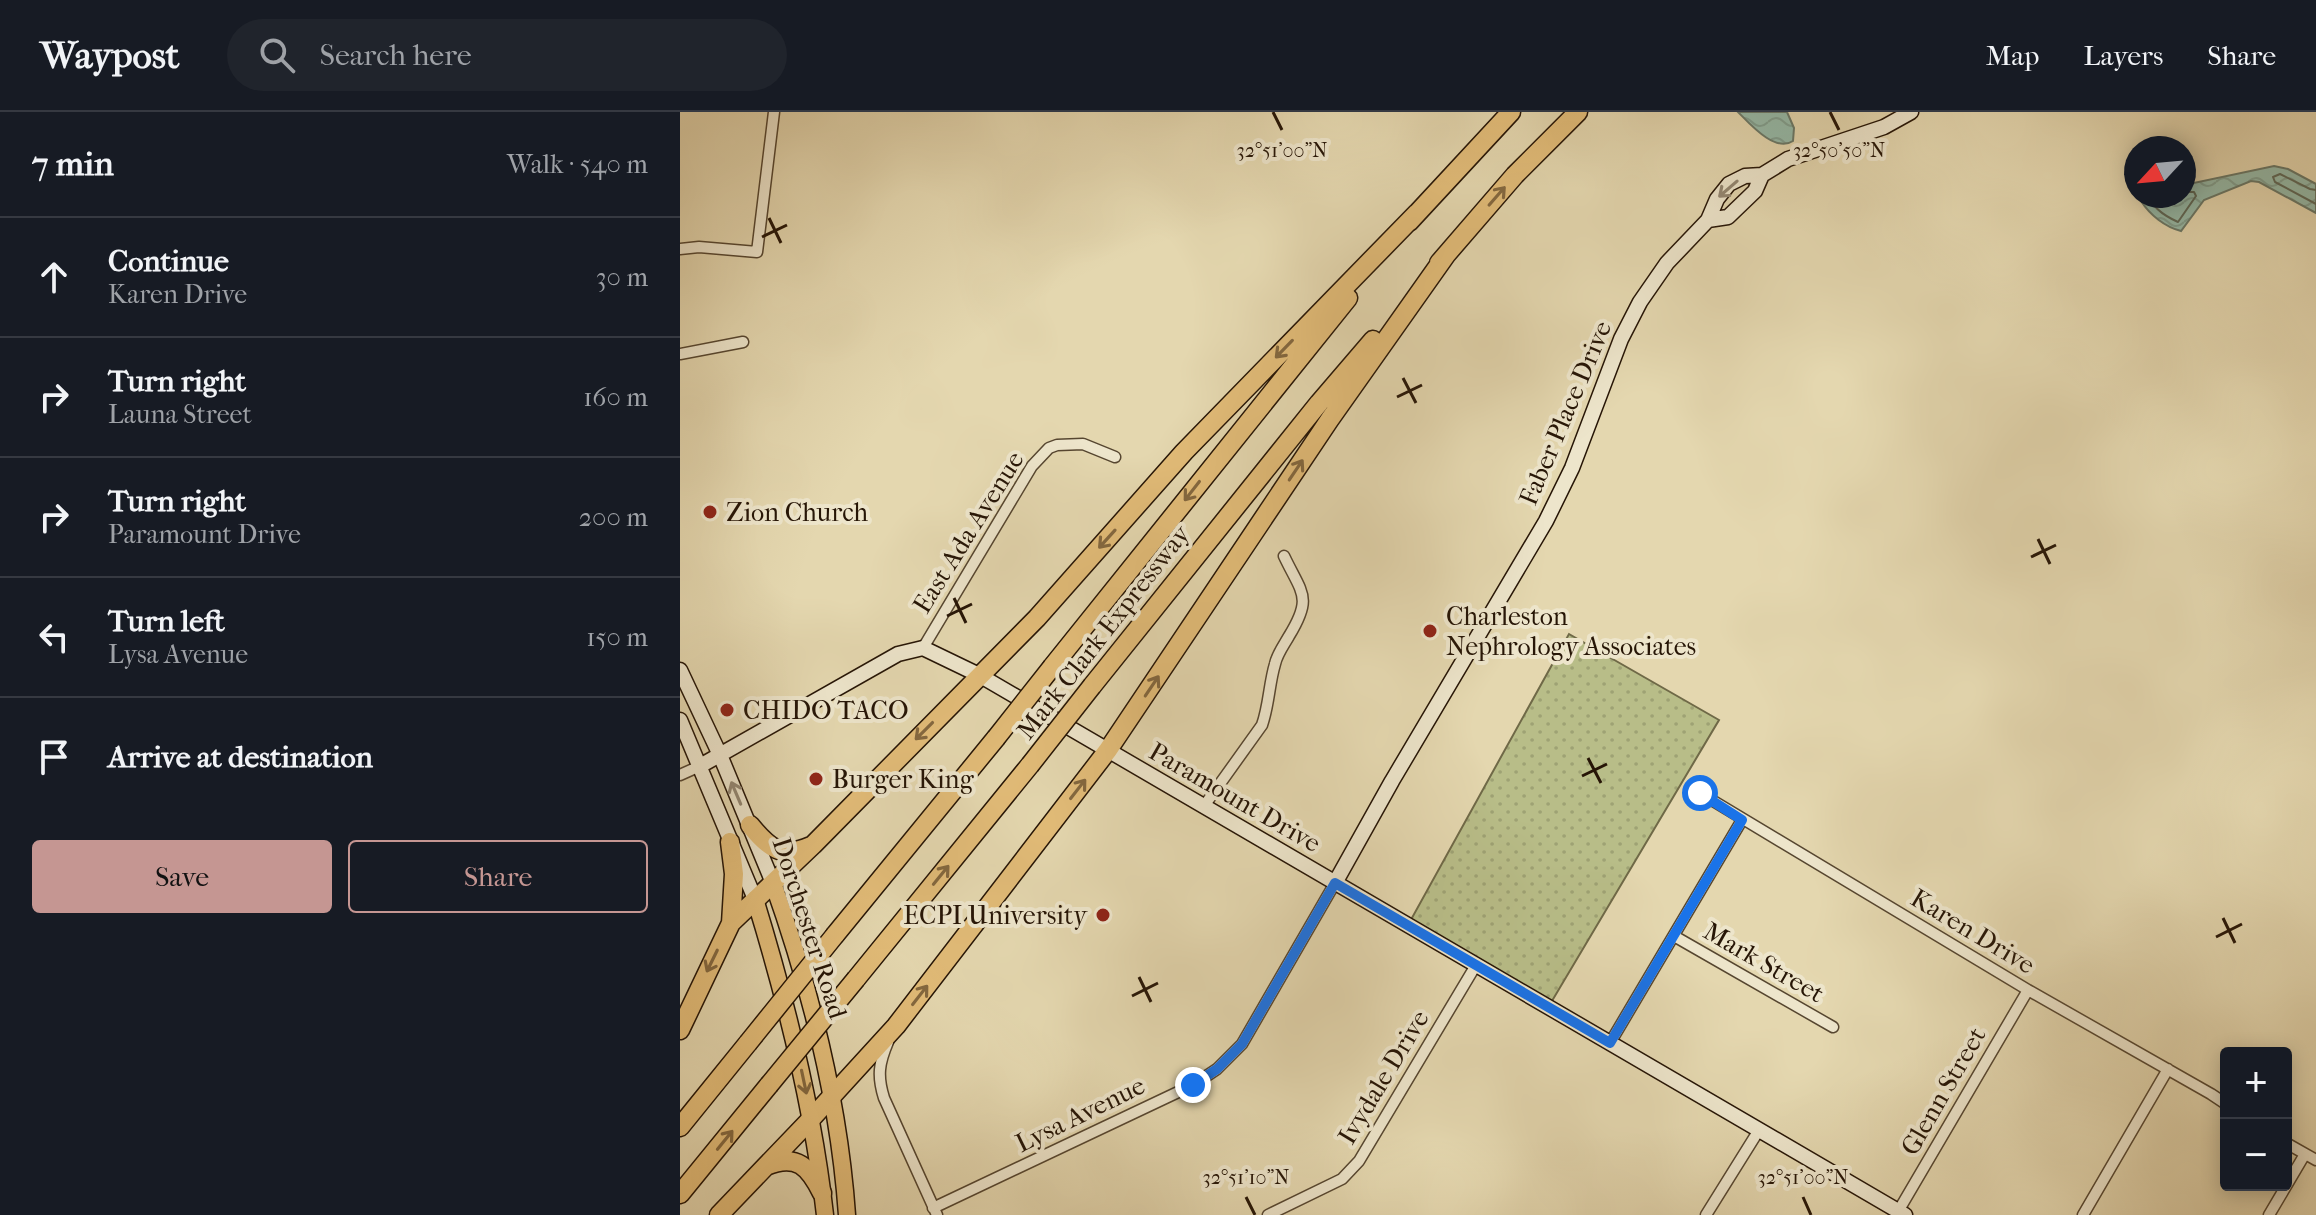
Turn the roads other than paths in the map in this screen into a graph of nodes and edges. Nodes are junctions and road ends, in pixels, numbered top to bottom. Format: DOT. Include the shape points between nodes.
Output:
graph roads {
  1 [pos="774,112"];
  2 [pos="1511,112"];
  3 [pos="1578,112"];
  4 [pos="1911,112"];
  5 [pos="1762,175"];
  6 [pos="1417,213"];
  7 [pos="1708,220"];
  8 [pos="680,249"];
  9 [pos="1446,255"];
  10 [pos="743,342"];
  11 [pos="680,354"];
  12 [pos="1115,457"];
  13 [pos="1284,556"];
  14 [pos="923,648"];
  15 [pos="680,670"];
  16 [pos="979,675"];
  17 [pos="680,720"];
  18 [pos="1108,750"];
  19 [pos="720,755"];
  20 [pos="700,766"];
  21 [pos="680,775"];
  22 [pos="1700,793"];
  23 [pos="1204,806"];
  24 [pos="1742,820"];
  25 [pos="750,825"];
  26 [pos="730,842"];
  27 [pos="813,845"];
  28 [pos="773,883"];
  29 [pos="1335,883"];
  30 [pos="755,899"];
  31 [pos="731,923"];
  32 [pos="1674,936"];
  33 [pos="1476,965"];
  34 [pos="2028,990"];
  35 [pos="896,1026"];
  36 [pos="1833,1027"];
  37 [pos="680,1030"];
  38 [pos="1610,1043"];
  39 [pos="2168,1069"];
  40 [pos="832,1096"];
  41 [pos="2220,1100"];
  42 [pos="811,1119"];
  43 [pos="680,1127"];
  44 [pos="1759,1130"];
  45 [pos="2292,1146"];
  46 [pos="2305,1154"];
  47 [pos="2316,1160"];
  48 [pos="763,1167"];
  49 [pos="822,1193"];
  50 [pos="680,1194"];
  51 [pos="935,1212"];
  52 [pos="1900,1214"];
  53 [pos="719,1215"];
  54 [pos="825,1215"];
  55 [pos="847,1215"];
  56 [pos="1268,1215"];
  57 [pos="1706,1215"];
  58 [pos="2083,1215"];
  59 [pos="2269,1215"];
  1 -- 8 [label="street" via="757,252"];
  2 -- 6 [label="highway, Mark Clark Expressway"];
  9 -- 3 [label="highway, Mark Clark Expressway, one-way"];
  4 -- 5 [label="street, Faber Place Drive" via="1884,127 1788,159"];
  5 -- 7 [label="street, Faber Place Drive" via="1755,191 1728,217"];
  5 -- 7 [label="street, Faber Place Drive, one-way" via="1729,184"];
  6 -- 16 [label="highway, one-way" via="1184,452 1037,618"];
  6 -- 43 [label="highway, Mark Clark Expressway, one-way, bridge"];
  7 -- 29 [label="street, Faber Place Drive" via="1667,263 1640,302 1546,521"];
  18 -- 9 [label="highway, one-way"];
  50 -- 9 [label="highway, Mark Clark Expressway, one-way, bridge" via="1319,403"];
  10 -- 11 [label="street"];
  12 -- 14 [label="street, East Ada Avenue" via="1083,444 1049,448 1032,466"];
  13 -- 23 [label="street" via="1305,604 1275,662 1262,725"];
  14 -- 16 [label="street, Paramount Drive"];
  14 -- 19 [label="street" via="898,654"];
  15 -- 19 [label="street, Dorchester Road"];
  16 -- 18 [label="street, Paramount Drive"];
  16 -- 27 [label="highway, one-way"];
  17 -- 20 [label="street, Dorchester Road"];
  18 -- 23 [label="street, Paramount Drive"];
  35 -- 18 [label="highway, one-way"];
  19 -- 20 [label="street"];
  25 -- 19 [label="street, Dorchester Road, one-way"];
  20 -- 21 [label="street"];
  20 -- 26 [label="street, Dorchester Road"];
  22 -- 24 [label="street, Karen Drive"];
  23 -- 29 [label="street, Paramount Drive"];
  24 -- 32 [label="street"];
  24 -- 34 [label="street, Karen Drive"];
  25 -- 27 [label="highway" via="784,853"];
  25 -- 28 [label="street, Dorchester Road"];
  26 -- 30 [label="street, Dorchester Road"];
  26 -- 31 [label="highway"];
  27 -- 28 [label="highway"];
  28 -- 30 [label="highway"];
  28 -- 40 [label="main road, Dorchester Road" via="818,1027"];
  29 -- 33 [label="street, Paramount Drive"];
  29 -- 51 [label="street, Lysa Avenue" via="1242,1044 1217,1069"];
  30 -- 31 [label="highway"];
  30 -- 42 [label="main road, Dorchester Road, one-way" via="792,1026"];
  31 -- 37 [label="highway, one-way"];
  32 -- 36 [label="street, Mark Street"];
  32 -- 38 [label="street"];
  33 -- 38 [label="street, Paramount Drive"];
  33 -- 56 [label="street, Ivydale Drive" via="1359,1161 1342,1179"];
  34 -- 39 [label="street, Karen Drive"];
  34 -- 52 [label="street, Glenn Street"];
  35 -- 40 [label="highway"];
  35 -- 51 [label="street" via="878,1066 879,1082"];
  38 -- 44 [label="street, Paramount Drive"];
  39 -- 41 [label="street, Karen Drive"];
  39 -- 58 [label="street"];
  40 -- 42 [label="highway"];
  40 -- 55 [label="main road, Dorchester Road"];
  42 -- 48 [label="highway"];
  42 -- 49 [label="main road, Dorchester Road"];
  44 -- 52 [label="street, Paramount Drive"];
  44 -- 57 [label="street"];
  45 -- 46 [label="street"];
  46 -- 47 [label="street"];
  46 -- 59 [label="street"];
  48 -- 49 [label="highway" via="778,1160 796,1162 814,1176"];
  48 -- 53 [label="highway"];
  49 -- 54 [label="main road, Dorchester Road"];
}
